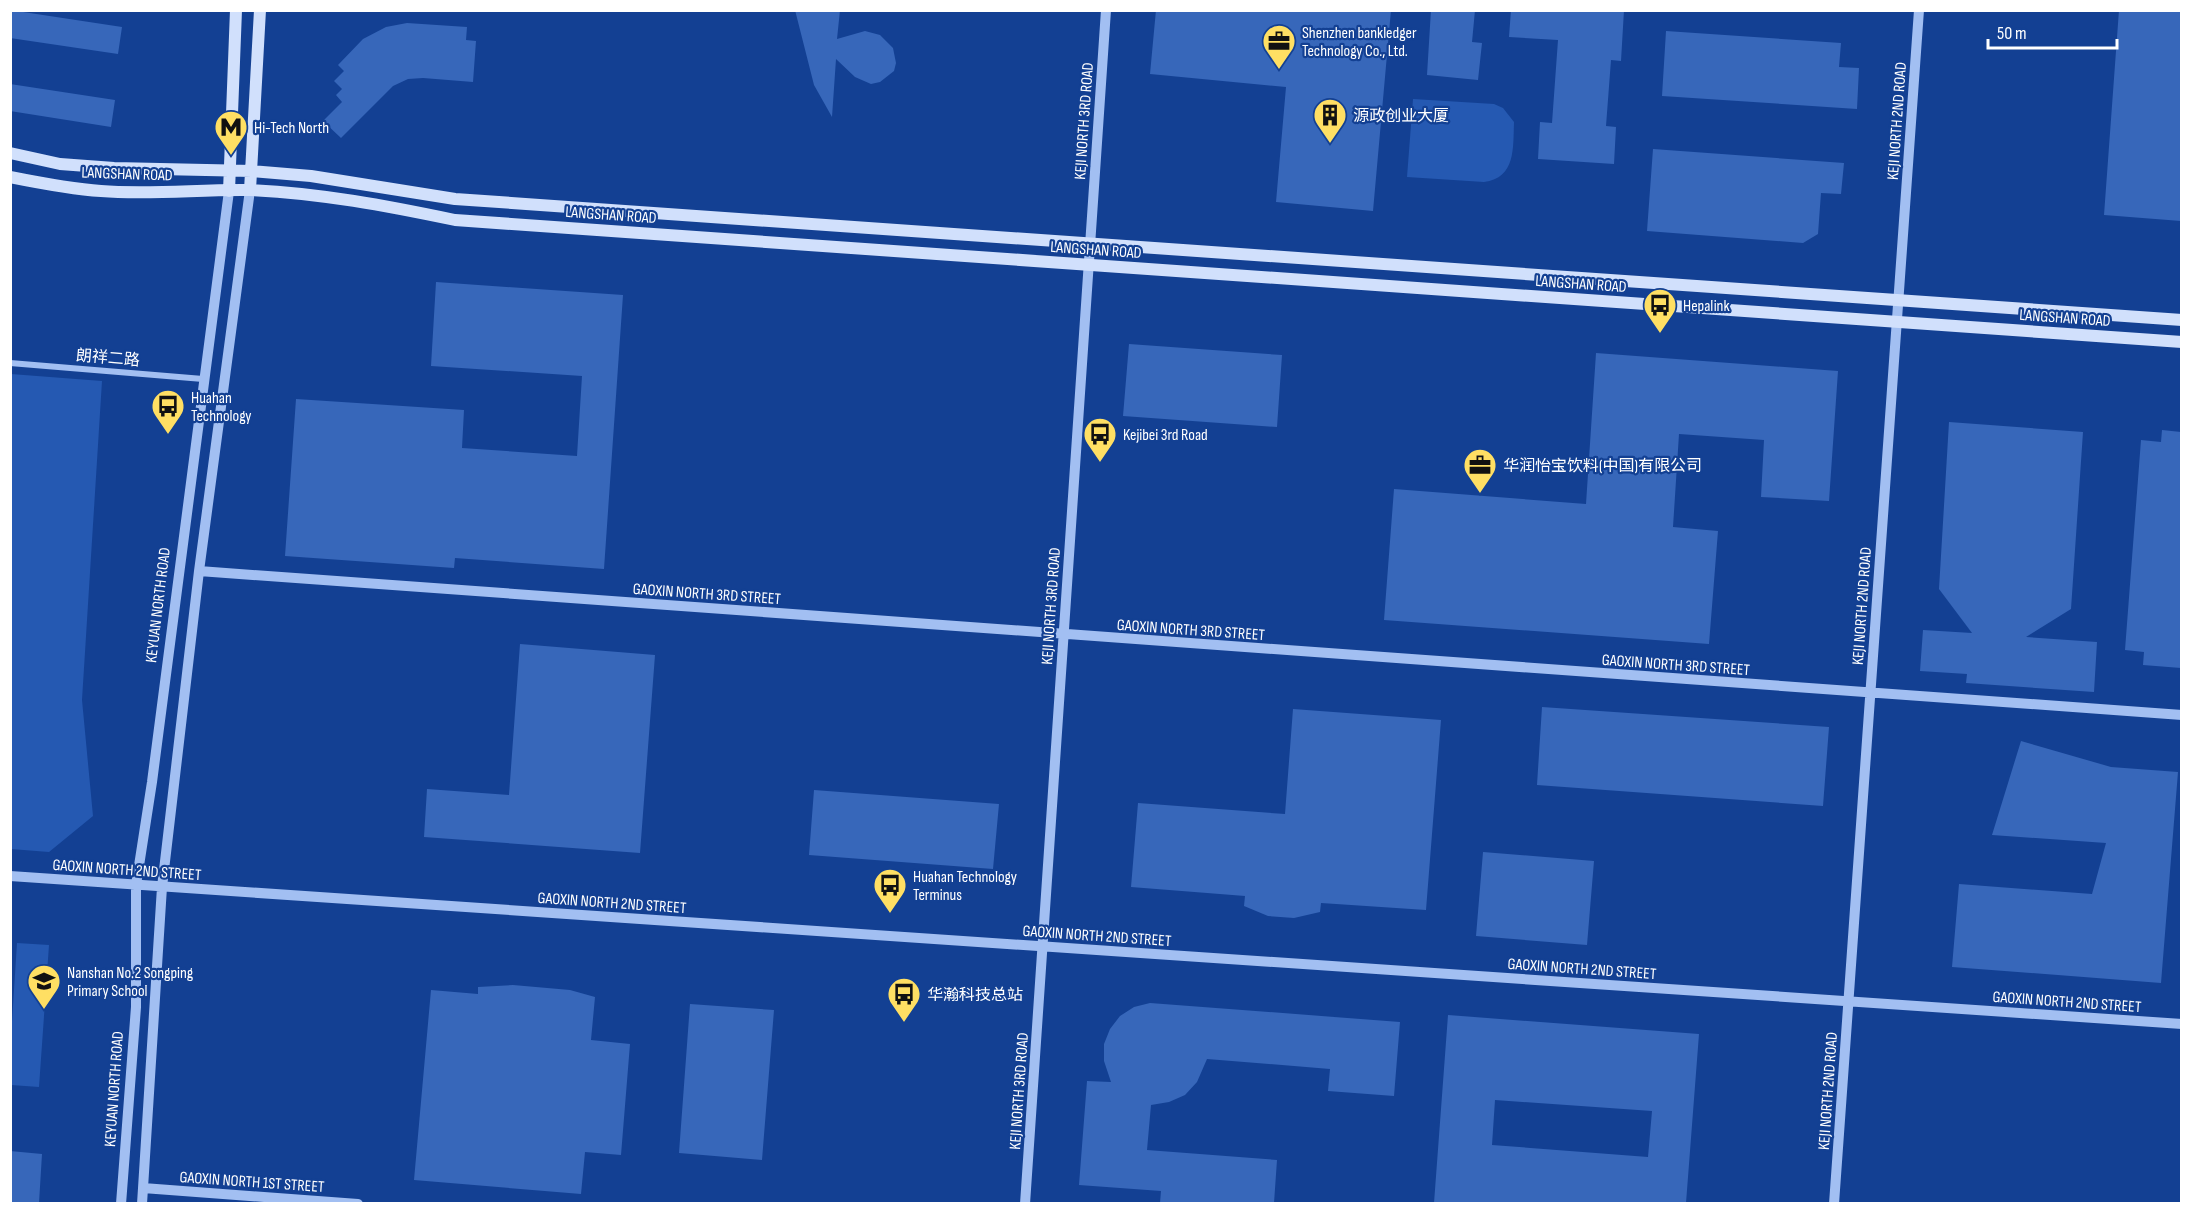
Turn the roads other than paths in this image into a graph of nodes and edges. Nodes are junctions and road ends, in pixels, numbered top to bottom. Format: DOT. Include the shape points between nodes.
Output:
graph roads {
  1 [pos="236,10"];
  2 [pos="260,10"];
  3 [pos="1106,10"];
  4 [pos="1919,10"];
  5 [pos="10,153"];
  6 [pos="229,171"];
  7 [pos="252,171"];
  8 [pos="10,177"];
  9 [pos="250,190"];
  10 [pos="229,191"];
  11 [pos="1090,243"];
  12 [pos="1089,265"];
  13 [pos="1897,300"];
  14 [pos="2181,320"];
  15 [pos="1896,321"];
  16 [pos="2181,342"];
  17 [pos="10,363"];
  18 [pos="203,379"];
  19 [pos="199,571"];
  20 [pos="1063,634"];
  21 [pos="1870,693"];
  22 [pos="2181,716"];
  23 [pos="10,876"];
  24 [pos="136,885"];
  25 [pos="162,886"];
  26 [pos="1042,947"];
  27 [pos="1848,1001"];
  28 [pos="2181,1024"];
  29 [pos="143,1188"];
  30 [pos="121,1203"];
  31 [pos="142,1203"];
  32 [pos="358,1203"];
  33 [pos="1025,1203"];
  34 [pos="1834,1203"];
  1 -- 6 [label="main road, KEYUAN NORTH ROAD"];
  2 -- 7 [label="main road"];
  3 -- 11 [label="street, KEJI NORTH 3RD ROAD"];
  4 -- 13 [label="street, KEJI NORTH 2ND ROAD"];
  5 -- 6 [label="main road, LANGSHAN ROAD" via="70,165"];
  6 -- 7 [label="main road, LANGSHAN ROAD"];
  6 -- 10 [label="main road, KEYUAN NORTH ROAD"];
  7 -- 9 [label="main road"];
  7 -- 11 [label="main road, LANGSHAN ROAD" via="455,199"];
  8 -- 10 [label="main road, LANGSHAN ROAD" via="101,191"];
  9 -- 10 [label="main road, LANGSHAN ROAD"];
  9 -- 12 [label="main road, LANGSHAN ROAD" via="391,206 455,220"];
  9 -- 19 [label="street"];
  10 -- 18 [label="street, KEYUAN NORTH ROAD"];
  11 -- 12 [label="street, KEJI NORTH 3RD ROAD"];
  11 -- 13 [label="main road, LANGSHAN ROAD"];
  12 -- 15 [label="main road, LANGSHAN ROAD"];
  12 -- 20 [label="street, KEJI NORTH 3RD ROAD"];
  13 -- 14 [label="main road, LANGSHAN ROAD"];
  13 -- 15 [label="street, KEJI NORTH 2ND ROAD"];
  15 -- 16 [label="main road, LANGSHAN ROAD"];
  15 -- 21 [label="street, KEJI NORTH 2ND ROAD"];
  17 -- 18 [label="street, 朗祥二路"];
  18 -- 24 [label="street, KEYUAN NORTH ROAD"];
  19 -- 20 [label="street, GAOXIN NORTH 3RD STREET"];
  19 -- 25 [label="street"];
  20 -- 21 [label="street, GAOXIN NORTH 3RD STREET"];
  20 -- 26 [label="street, KEJI NORTH 3RD ROAD"];
  21 -- 22 [label="street, GAOXIN NORTH 3RD STREET"];
  21 -- 27 [label="street, KEJI NORTH 2ND ROAD"];
  23 -- 24 [label="street, GAOXIN NORTH 2ND STREET"];
  24 -- 25 [label="street, GAOXIN NORTH 2ND STREET"];
  24 -- 30 [label="street, KEYUAN NORTH ROAD" via="136,1007"];
  25 -- 26 [label="street, GAOXIN NORTH 2ND STREET"];
  25 -- 29 [label="street"];
  26 -- 27 [label="street, GAOXIN NORTH 2ND STREET"];
  26 -- 33 [label="street, KEJI NORTH 3RD ROAD"];
  27 -- 28 [label="street, GAOXIN NORTH 2ND STREET"];
  27 -- 34 [label="street, KEJI NORTH 2ND ROAD"];
  29 -- 31 [label="street"];
  29 -- 32 [label="street, GAOXIN NORTH 1ST STREET"];
}
